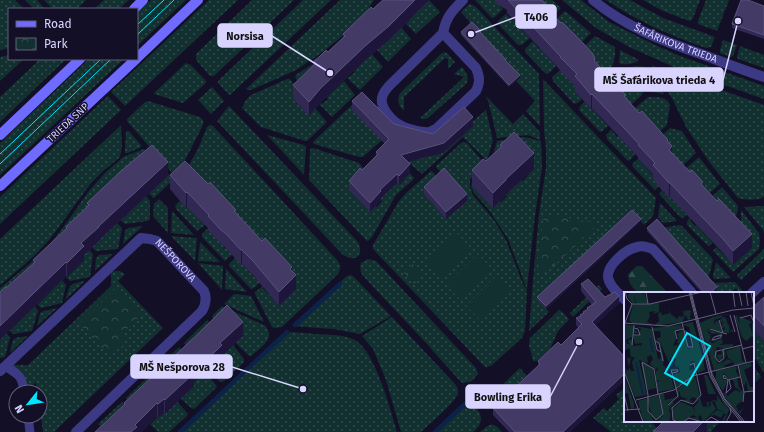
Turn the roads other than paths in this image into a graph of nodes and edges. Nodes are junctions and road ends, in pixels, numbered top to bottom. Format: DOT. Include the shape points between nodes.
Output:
graph roads {
  1 [pos="143,0"];
  2 [pos="198,0"];
  3 [pos="463,0"];
  4 [pos="593,0"];
  5 [pos="135,8"];
  6 [pos="443,34"];
  7 [pos="138,56"];
  8 [pos="79,60"];
  9 [pos="134,60"];
  10 [pos="764,77"];
  11 [pos="0,135"];
  12 [pos="0,186"];
  13 [pos="764,282"];
  14 [pos="691,292"];
  15 [pos="753,292"];
  16 [pos="624,299"];
  17 [pos="2,369"];
  18 [pos="23,384"];
  19 [pos="76,432"];
  1 -- 5 [label="street"];
  2 -- 7 [label="street, TRIEDA SNP"];
  3 -- 6 [label="street" via="448,18"];
  4 -- 10 [label="street, ŠAFÁRIKOVA TRIEDA" via="634,27 672,44"];
  6 -- 6 [label="street" via="385,90 381,102 383,108 401,126 431,132 478,88 480,80 476,68"];
  8 -- 11 [label="street"];
  9 -- 12 [label="street, TRIEDA SNP"];
  13 -- 15 [label="street"];
  14 -- 16 [label="street" via="653,250 645,246 630,249 611,266 608,276 611,285"];
  17 -- 18 [label="lane" via="20,376"];
  17 -- 19 [label="street, NEŠPOROVA" via="141,238 157,241 204,291 204,307"];
}
